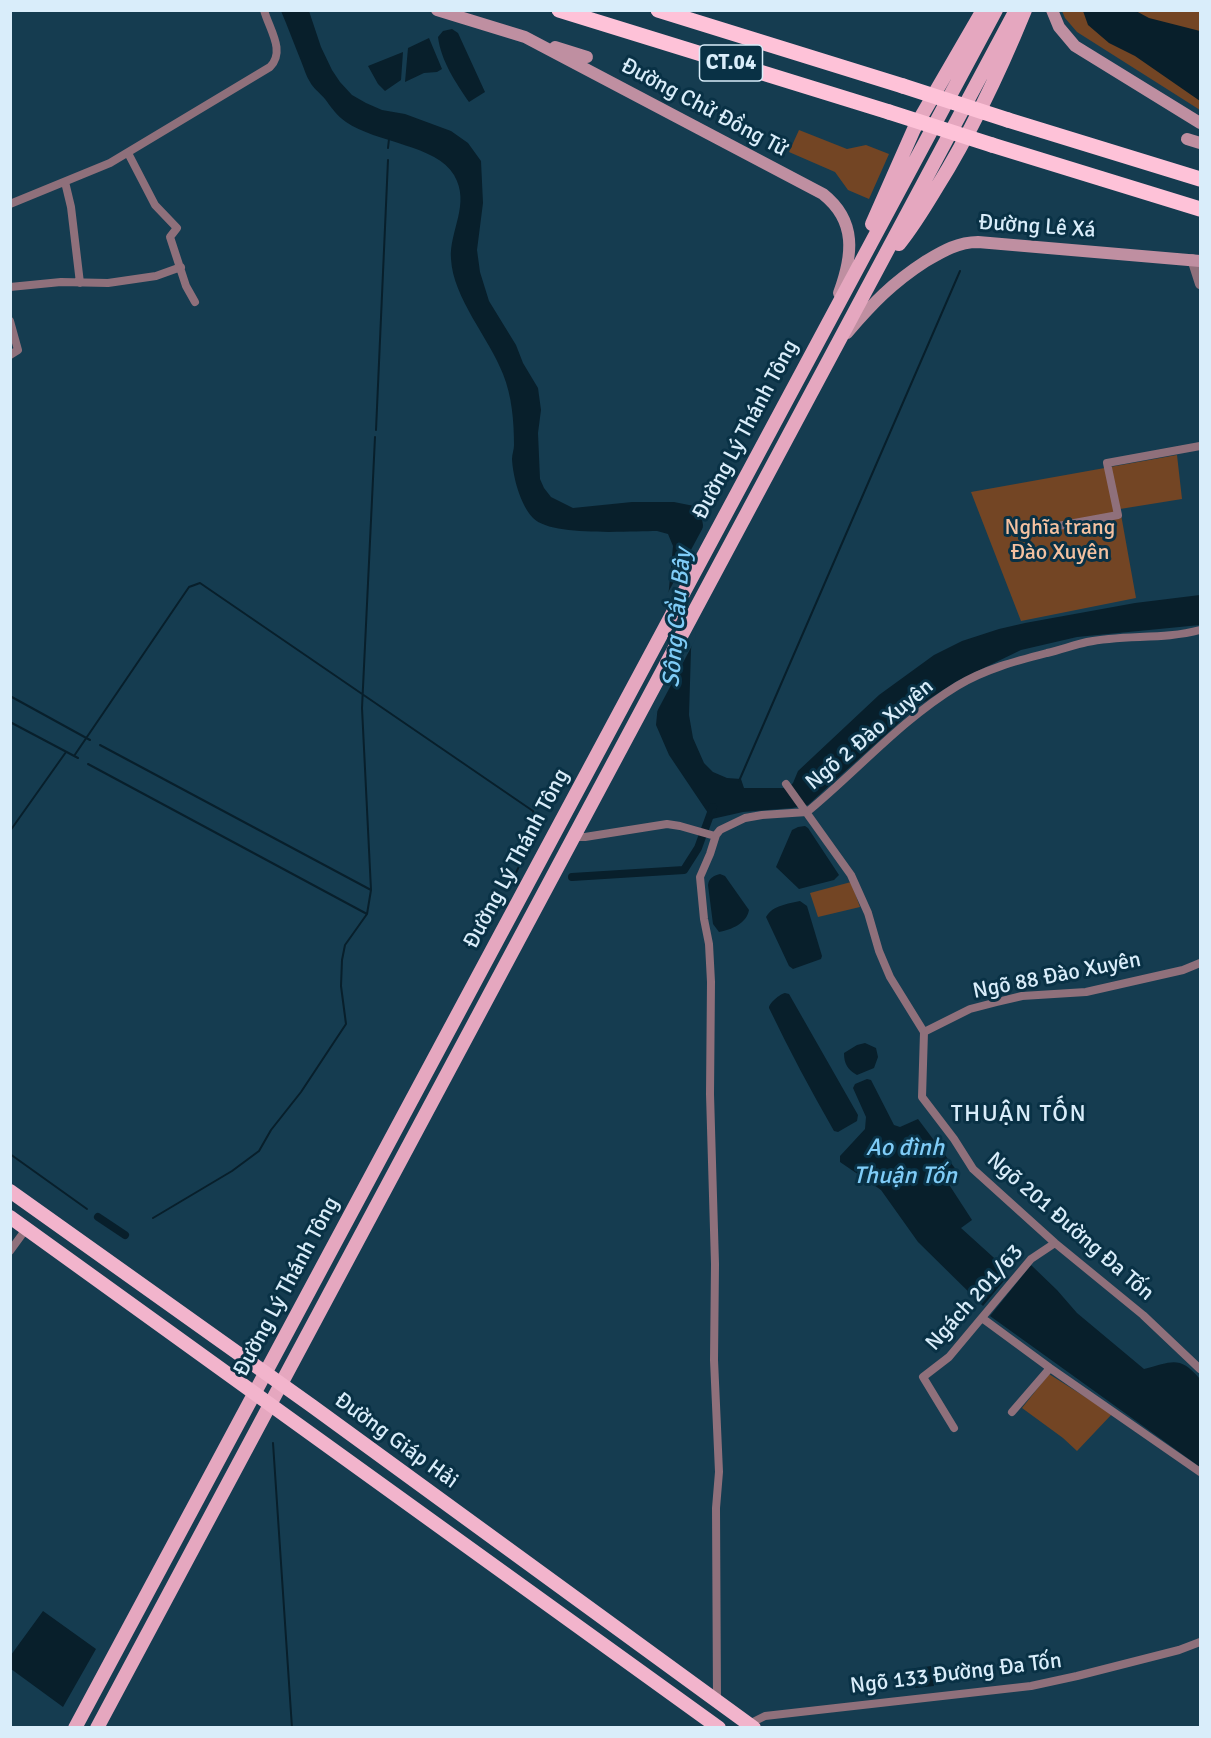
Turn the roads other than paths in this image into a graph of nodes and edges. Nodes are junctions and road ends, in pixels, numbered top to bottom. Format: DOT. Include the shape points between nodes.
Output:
graph roads {
  1 [pos="264,10"];
  2 [pos="437,10"];
  3 [pos="658,10"];
  4 [pos="983,10"];
  5 [pos="996,10"];
  6 [pos="1016,10"];
  7 [pos="1025,10"];
  8 [pos="1052,10"];
  9 [pos="565,12"];
  10 [pos="525,38"];
  11 [pos="587,57"];
  12 [pos="1200,123"];
  13 [pos="1187,139"];
  14 [pos="1200,143"];
  15 [pos="128,153"];
  16 [pos="1200,179"];
  17 [pos="65,182"];
  18 [pos="10,204"];
  19 [pos="1200,210"];
  20 [pos="865,253"];
  21 [pos="1196,260"];
  22 [pos="881,264"];
  23 [pos="181,267"];
  24 [pos="80,283"];
  25 [pos="1200,284"];
  26 [pos="10,287"];
  27 [pos="195,302"];
  28 [pos="829,319"];
  29 [pos="10,321"];
  30 [pos="837,346"];
  31 [pos="10,355"];
  32 [pos="785,402"];
  33 [pos="802,410"];
  34 [pos="1200,446"];
  35 [pos="1020,533"];
  36 [pos="1200,630"];
  37 [pos="786,784"];
  38 [pos="805,810"];
  39 [pos="712,836"];
  40 [pos="574,837"];
  41 [pos="546,848"];
  42 [pos="563,856"];
  43 [pos="1200,963"];
  44 [pos="924,1032"];
  45 [pos="15,1194"];
  46 [pos="10,1210"];
  47 [pos="10,1218"];
  48 [pos="26,1229"];
  49 [pos="1055,1243"];
  50 [pos="10,1251"];
  51 [pos="982,1318"];
  52 [pos="1050,1368"];
  53 [pos="1200,1369"];
  54 [pos="265,1373"];
  55 [pos="280,1384"];
  56 [pos="254,1394"];
  57 [pos="269,1405"];
  58 [pos="1012,1412"];
  59 [pos="954,1428"];
  60 [pos="1200,1472"];
  61 [pos="1200,1642"];
  62 [pos="717,1701"];
  63 [pos="730,1710"];
  64 [pos="750,1726"];
  65 [pos="718,1727"];
  66 [pos="75,1728"];
  67 [pos="97,1728"];
  68 [pos="700,1728"];
  1 -- 15 [label="street" via="278,48 275,62"];
  2 -- 10 [label="main road, Đường Chử Đồng Tử"];
  3 -- 16 [label="highway, CT.04, bridge"];
  4 -- 20 [label="main road" via="914,129 872,223"];
  5 -- 20 [label="main road, Đường Lý Thánh Tông"];
  6 -- 22 [label="main road, Đường Lý Thánh Tông"];
  7 -- 22 [label="main road" via="993,84 950,167 904,239"];
  8 -- 12 [label="main road" via="1059,27 1075,46"];
  9 -- 19 [label="highway, CT.04, bridge"];
  10 -- 11 [label="main road"];
  10 -- 28 [label="main road, Đường Chử Đồng Tử" via="828,198 844,218 850,246 846,275"];
  13 -- 14 [label="main road"];
  15 -- 17 [label="street"];
  15 -- 23 [label="street" via="155,205 177,228 170,237"];
  17 -- 18 [label="street"];
  17 -- 24 [label="street" via="72,207"];
  20 -- 28 [label="main road, Đường Lý Thánh Tông"];
  21 -- 25 [label="street"];
  21 -- 30 [label="main road, Đường Lê Xá" via="963,243 901,277 880,295"];
  22 -- 30 [label="main road, Đường Lý Thánh Tông"];
  23 -- 24 [label="street" via="156,276"];
  23 -- 27 [label="street"];
  24 -- 26 [label="street"];
  28 -- 32 [label="main road, Đường Lý Thánh Tông"];
  29 -- 31 [label="street" via="18,350"];
  30 -- 33 [label="main road, Đường Lý Thánh Tông"];
  32 -- 33 [label="main road"];
  32 -- 41 [label="main road, Đường Lý Thánh Tông"];
  33 -- 40 [label="main road, Đường Lý Thánh Tông"];
  34 -- 35 [label="street" via="1107,463 1118,515"];
  36 -- 38 [label="street, Ngõ 2 Đào Xuyên" via="1088,642 1002,665 944,694"];
  37 -- 38 [label="street"];
  38 -- 39 [label="street" via="762,814"];
  38 -- 44 [label="street" via="857,886 890,977"];
  39 -- 40 [label="street" via="667,824"];
  39 -- 62 [label="street" via="710,854 700,877 711,982 714,1360 719,1472"];
  40 -- 42 [label="main road, Đường Lý Thánh Tông"];
  41 -- 42 [label="main road"];
  41 -- 54 [label="main road, Đường Lý Thánh Tông"];
  42 -- 55 [label="main road, Đường Lý Thánh Tông"];
  43 -- 44 [label="street, Ngõ 88 Đào Xuyên" via="1086,992 1022,996 997,1002 970,1009"];
  44 -- 49 [label="street, Ngõ 201 Đường Đa Tốn" via="922,1097 973,1169"];
  45 -- 46 [label="highway"];
  45 -- 54 [label="highway, Đường Giáp Hải"];
  47 -- 48 [label="highway, Đường Giáp Hải"];
  48 -- 50 [label="street"];
  48 -- 56 [label="highway, Đường Giáp Hải"];
  49 -- 51 [label="street, Ngách 201/63" via="1031,1258"];
  49 -- 53 [label="street, Ngõ 201 Đường Đa Tốn" via="1143,1315"];
  51 -- 52 [label="street"];
  51 -- 59 [label="street, Ngách 201/63" via="949,1357 923,1377"];
  52 -- 58 [label="street"];
  52 -- 60 [label="street"];
  54 -- 55 [label="highway, Đường Giáp Hải"];
  54 -- 56 [label="main road, Đường Lý Thánh Tông"];
  55 -- 57 [label="main road, Đường Lý Thánh Tông"];
  55 -- 62 [label="highway, Đường Giáp Hải"];
  56 -- 57 [label="highway, Đường Giáp Hải"];
  56 -- 66 [label="main road, Đường Lý Thánh Tông"];
  57 -- 65 [label="highway, Đường Giáp Hải"];
  57 -- 67 [label="main road, Đường Lý Thánh Tông"];
  61 -- 64 [label="street, Ngõ 133 Đường Đa Tốn" via="1031,1686 765,1716"];
  62 -- 63 [label="highway, Đường Giáp Hải"];
  63 -- 64 [label="highway, Đường Giáp Hải"];
  63 -- 65 [label="highway"];
  65 -- 68 [label="street"];
}
